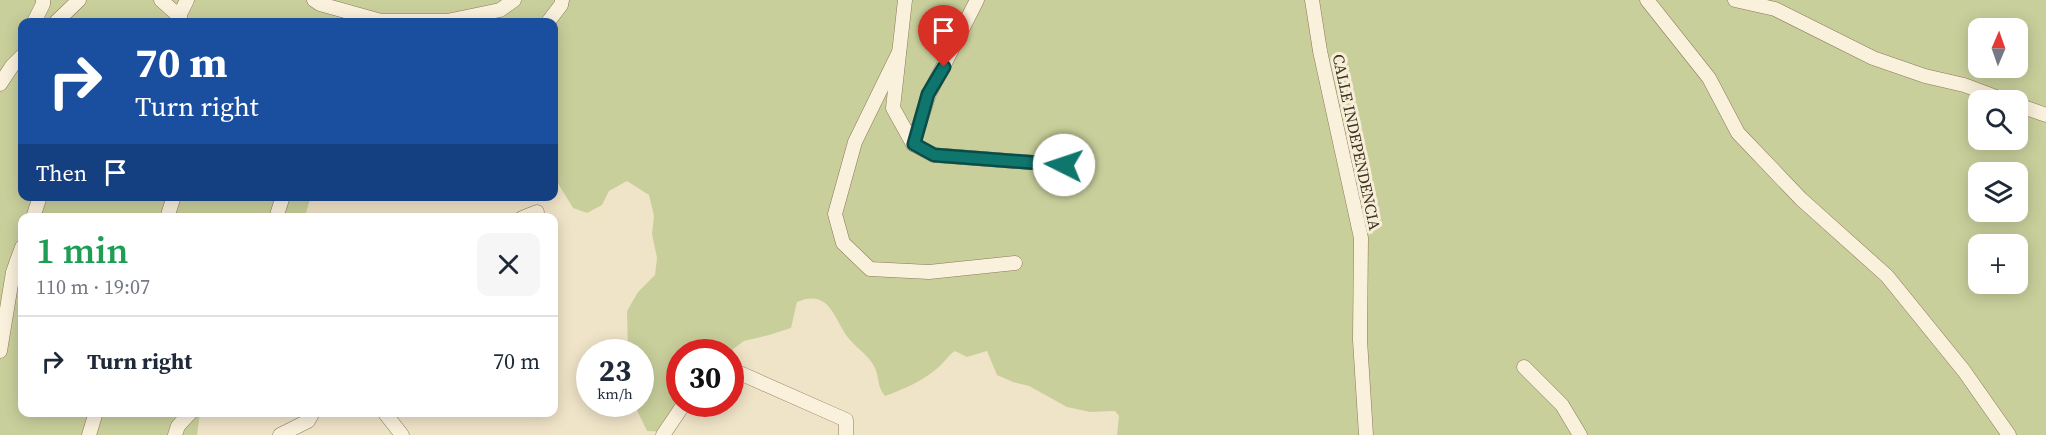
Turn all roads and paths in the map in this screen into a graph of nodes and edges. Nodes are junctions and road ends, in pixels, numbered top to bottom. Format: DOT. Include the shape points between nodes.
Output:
graph roads {
  1 [pos="43,0"];
  2 [pos="79,0"];
  3 [pos="161,0"];
  4 [pos="187,0"];
  5 [pos="314,0"];
  6 [pos="514,0"];
  7 [pos="562,0"];
  8 [pos="905,0"];
  9 [pos="977,0"];
  10 [pos="1312,0"];
  11 [pos="1647,0"];
  12 [pos="1735,0"];
  13 [pos="36,18"];
  14 [pos="60,18"];
  15 [pos="176,18"];
  16 [pos="179,18"];
  17 [pos="370,18"];
  18 [pos="461,18"];
  19 [pos="551,18"];
  20 [pos="899,52"];
  21 [pos="18,53"];
  22 [pos="18,60"];
  23 [pos="12,66"];
  24 [pos="0,84"];
  25 [pos="1977,90"];
  26 [pos="2028,109"];
  27 [pos="2046,115"];
  28 [pos="914,144"];
  29 [pos="1064,165"];
  30 [pos="18,260"];
  31 [pos="1015,264"];
  32 [pos="0,351"];
  33 [pos="1524,366"];
  34 [pos="744,375"];
  35 [pos="94,417"];
  36 [pos="186,417"];
  37 [pos="311,417"];
  38 [pos="390,417"];
  39 [pos="675,417"];
  40 [pos="89,435"];
  41 [pos="175,435"];
  42 [pos="280,435"];
  43 [pos="402,435"];
  44 [pos="663,435"];
  45 [pos="846,435"];
  46 [pos="1366,435"];
  47 [pos="1580,435"];
  48 [pos="2009,435"];
  1 -- 13 [label="street"];
  2 -- 14 [label="street"];
  3 -- 15 [label="street"];
  4 -- 16 [label="street"];
  5 -- 17 [label="street"];
  6 -- 18 [label="street" via="500,10"];
  7 -- 19 [label="street"];
  8 -- 20 [label="street"];
  9 -- 28 [label="street" via="928,94"];
  10 -- 46 [label="street, CALLE INDEPENDENCIA" via="1361,238 1360,340"];
  11 -- 48 [label="street" via="1709,78 1738,133 1801,199 1887,276 1964,371"];
  12 -- 25 [label="street" via="1775,9 1873,57"];
  20 -- 28 [label="street" via="893,108"];
  20 -- 31 [label="street" via="855,142 835,214 843,243 870,269 929,272"];
  21 -- 23 [label="street"];
  22 -- 23 [label="street"];
  23 -- 24 [label="street"];
  26 -- 27 [label="street"];
  28 -- 29 [label="street" via="934,155"];
  30 -- 32 [label="street"];
  33 -- 47 [label="street" via="1562,405"];
  34 -- 45 [label="street" via="846,420"];
  35 -- 40 [label="street"];
  36 -- 41 [label="street"];
  37 -- 42 [label="street"];
  38 -- 43 [label="street"];
  39 -- 44 [label="street"];
}
